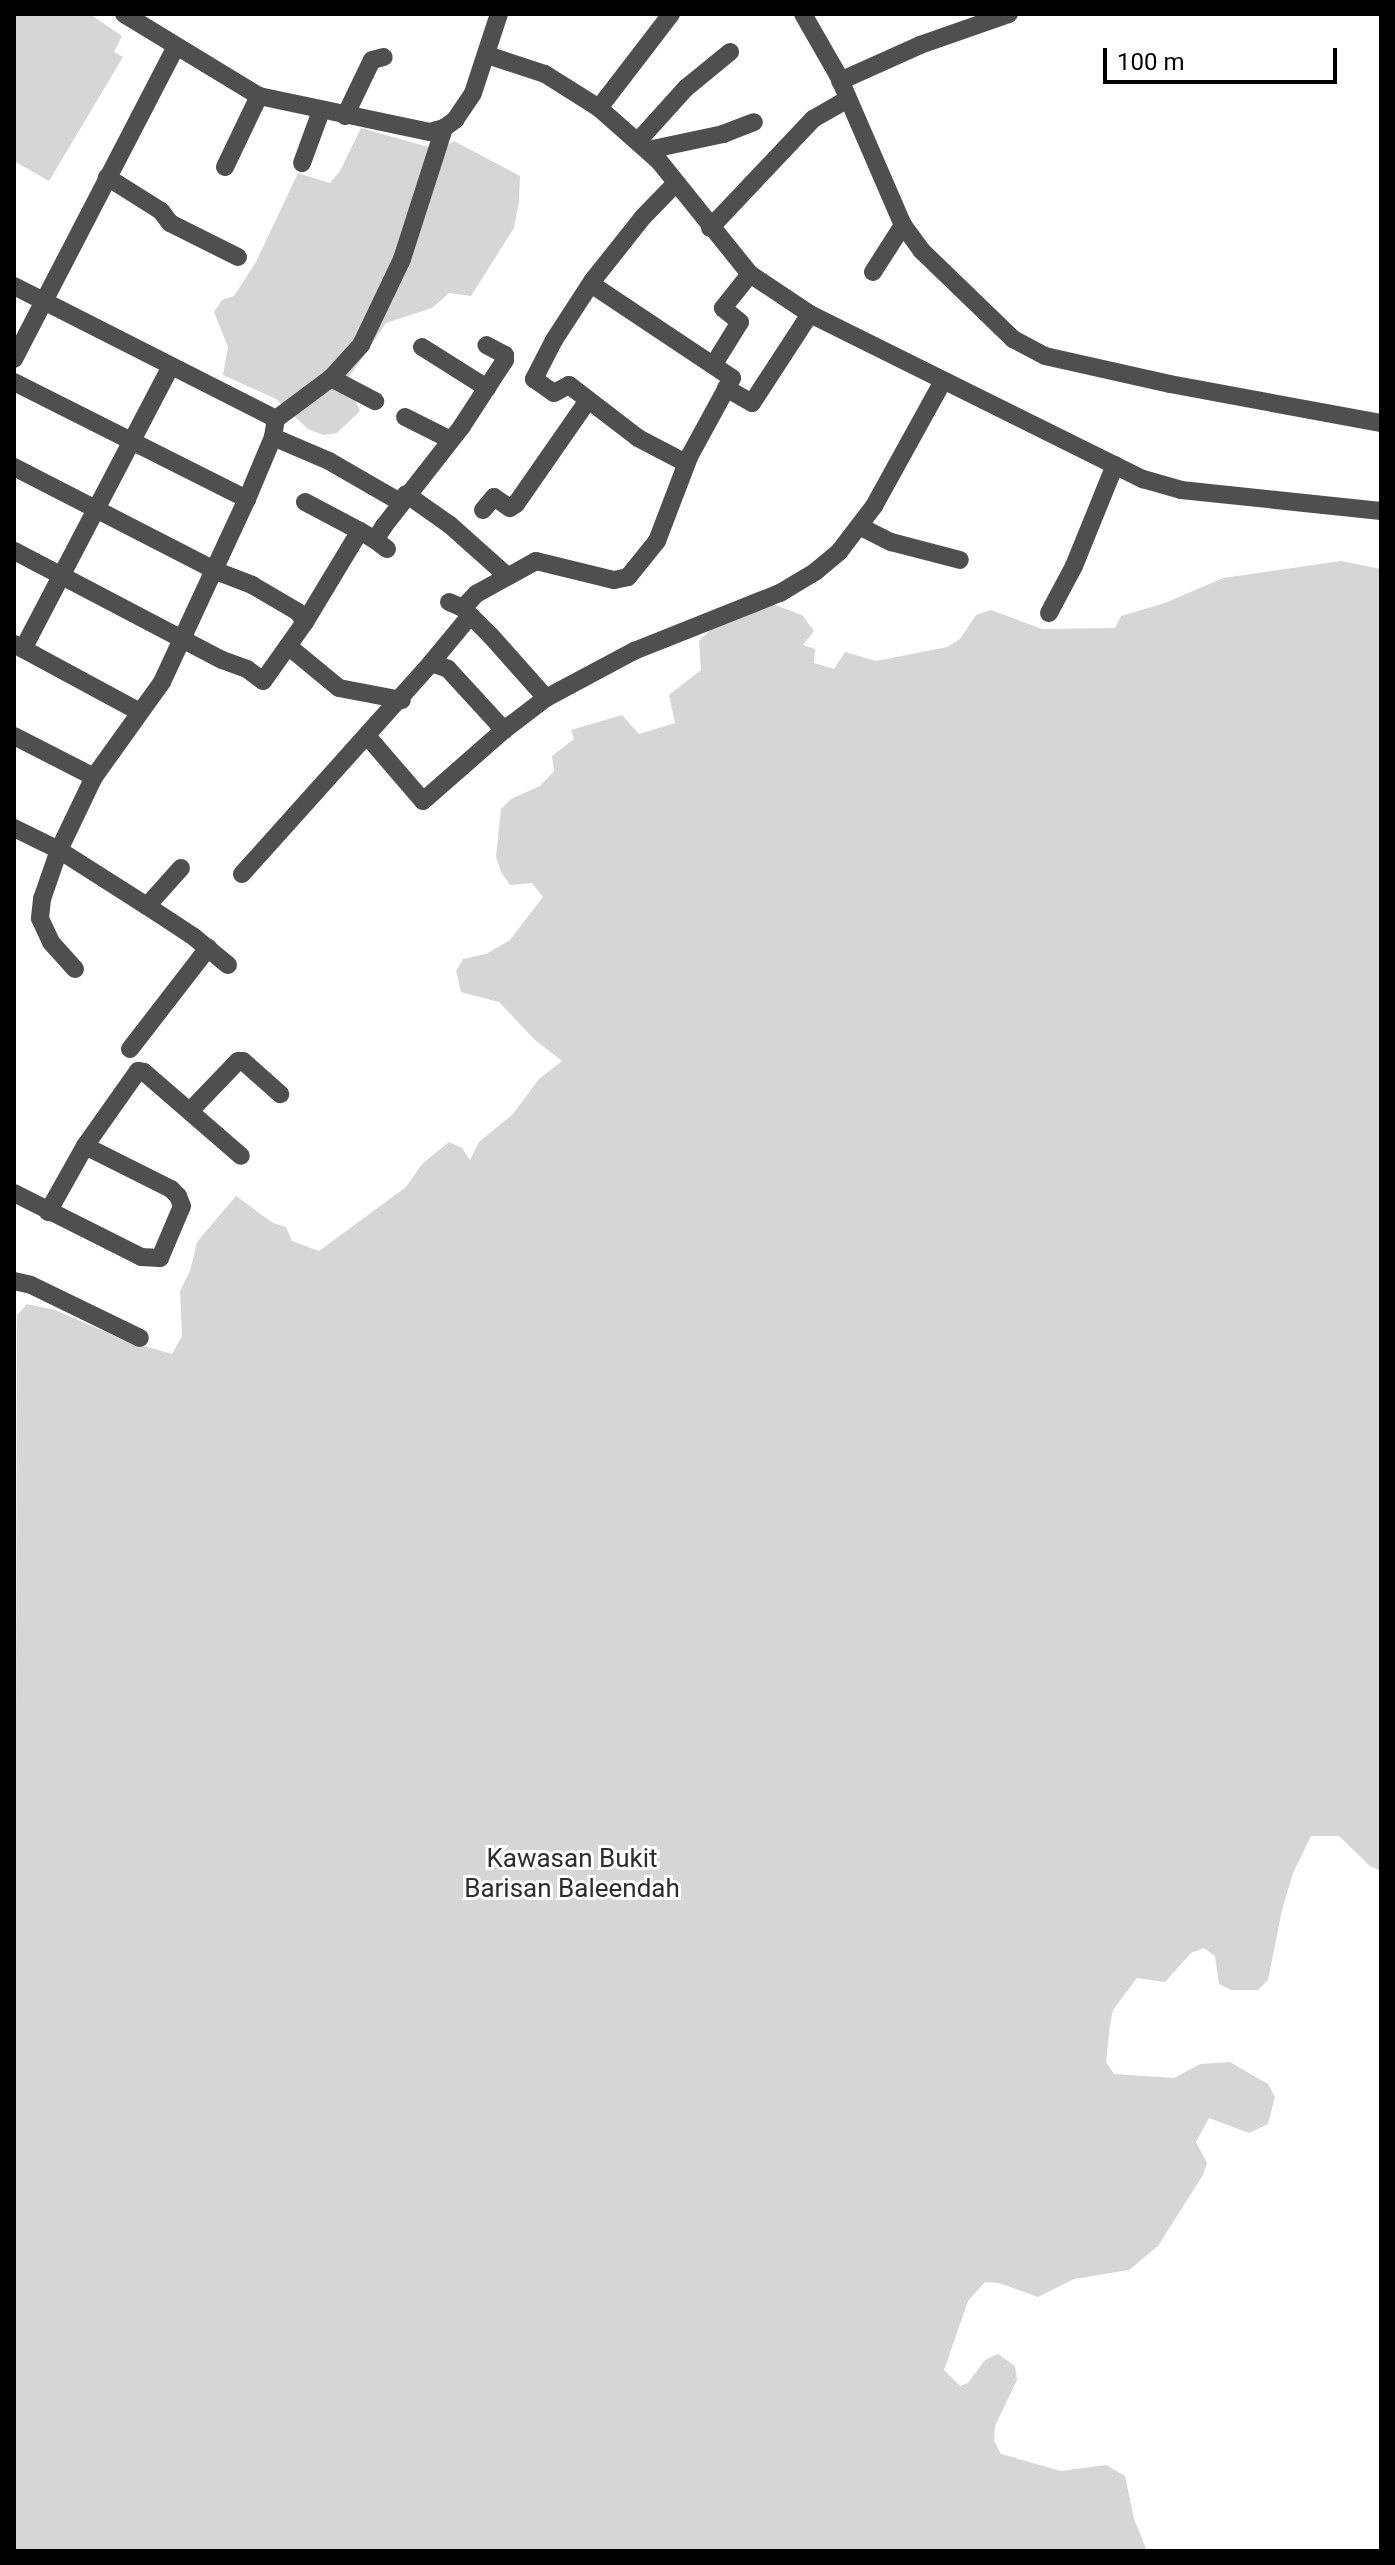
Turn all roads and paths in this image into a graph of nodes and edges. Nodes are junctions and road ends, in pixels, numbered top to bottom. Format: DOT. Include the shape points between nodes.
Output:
graph roads {
  1 [pos="124,14"];
  2 [pos="499,14"];
  3 [pos="671,14"];
  4 [pos="1009,14"];
  5 [pos="806,15"];
  6 [pos="175,48"];
  7 [pos="730,52"];
  8 [pos="487,55"];
  9 [pos="384,57"];
  10 [pos="840,81"];
  11 [pos="259,96"];
  12 [pos="848,99"];
  13 [pos="599,108"];
  14 [pos="321,111"];
  15 [pos="345,116"];
  16 [pos="754,122"];
  17 [pos="444,128"];
  18 [pos="649,150"];
  19 [pos="302,163"];
  20 [pos="225,167"];
  21 [pos="107,177"];
  22 [pos="676,183"];
  23 [pos="903,225"];
  24 [pos="710,228"];
  25 [pos="238,257"];
  26 [pos="873,272"];
  27 [pos="750,274"];
  28 [pos="591,284"];
  29 [pos="14,286"];
  30 [pos="43,301"];
  31 [pos="810,314"];
  32 [pos="486,345"];
  33 [pos="422,347"];
  34 [pos="14,359"];
  35 [pos="714,364"];
  36 [pos="171,366"];
  37 [pos="331,378"];
  38 [pos="943,381"];
  39 [pos="14,382"];
  40 [pos="487,388"];
  41 [pos="726,388"];
  42 [pos="375,401"];
  43 [pos="587,402"];
  44 [pos="405,417"];
  45 [pos="1381,423"];
  46 [pos="275,428"];
  47 [pos="449,439"];
  48 [pos="133,441"];
  49 [pos="686,463"];
  50 [pos="1115,465"];
  51 [pos="14,467"];
  52 [pos="403,498"];
  53 [pos="247,499"];
  54 [pos="305,502"];
  55 [pos="483,510"];
  56 [pos="97,511"];
  57 [pos="1381,511"];
  58 [pos="859,526"];
  59 [pos="374,540"];
  60 [pos="14,551"];
  61 [pos="960,560"];
  62 [pos="216,571"];
  63 [pos="61,576"];
  64 [pos="507,576"];
  65 [pos="461,609"];
  66 [pos="1049,613"];
  67 [pos="305,622"];
  68 [pos="182,638"];
  69 [pos="19,646"];
  70 [pos="288,646"];
  71 [pos="431,663"];
  72 [pos="546,698"];
  73 [pos="402,700"];
  74 [pos="140,712"];
  75 [pos="504,730"];
  76 [pos="14,736"];
  77 [pos="368,737"];
  78 [pos="94,777"];
  79 [pos="14,828"];
  80 [pos="59,850"];
  81 [pos="181,868"];
  82 [pos="242,874"];
  83 [pos="147,906"];
  84 [pos="208,948"];
  85 [pos="228,965"];
  86 [pos="75,969"];
  87 [pos="130,1049"];
  88 [pos="280,1094"];
  89 [pos="190,1111"];
  90 [pos="85,1146"];
  91 [pos="241,1156"];
  92 [pos="14,1193"];
  93 [pos="48,1212"];
  94 [pos="14,1281"];
  95 [pos="140,1338"];
  1 -- 6 [label="street"];
  2 -- 8 [label="street"];
  3 -- 13 [label="street"];
  4 -- 10 [label="street"];
  5 -- 10 [label="street"];
  6 -- 11 [label="street"];
  6 -- 21 [label="street"];
  7 -- 18 [label="street" via="686,88"];
  8 -- 13 [label="street" via="545,74"];
  8 -- 17 [label="street" via="473,93"];
  9 -- 15 [label="street" via="372,60"];
  10 -- 12 [label="street"];
  11 -- 14 [label="street"];
  11 -- 20 [label="street"];
  12 -- 23 [label="street"];
  12 -- 24 [label="street" via="813,119"];
  13 -- 18 [label="street"];
  14 -- 15 [label="street"];
  14 -- 19 [label="street"];
  15 -- 17 [label="street" via="430,132"];
  16 -- 18 [label="street"];
  17 -- 37 [label="street" via="402,259 361,345"];
  18 -- 22 [label="street"];
  21 -- 25 [label="street" via="161,211 170,223"];
  21 -- 30 [label="street"];
  22 -- 24 [label="street"];
  22 -- 28 [label="street"];
  23 -- 26 [label="street"];
  23 -- 45 [label="street" via="922,251 1013,339 1045,356"];
  24 -- 27 [label="street"];
  27 -- 31 [label="street"];
  27 -- 35 [label="street" via="723,308 740,322"];
  28 -- 35 [label="street"];
  28 -- 43 [label="street" via="534,379 554,393 567,384"];
  29 -- 30 [label="street"];
  30 -- 34 [label="street"];
  30 -- 36 [label="street"];
  31 -- 38 [label="street"];
  31 -- 41 [label="street" via="752,403"];
  32 -- 40 [label="street" via="506,357"];
  33 -- 40 [label="street"];
  35 -- 41 [label="street" via="732,376"];
  36 -- 46 [label="street"];
  36 -- 48 [label="street"];
  37 -- 42 [label="street"];
  37 -- 46 [label="street"];
  38 -- 50 [label="street"];
  38 -- 58 [label="street"];
  39 -- 48 [label="street"];
  40 -- 47 [label="street"];
  41 -- 49 [label="street"];
  43 -- 49 [label="street"];
  43 -- 55 [label="street" via="516,504 510,508 494,497"];
  44 -- 47 [label="street"];
  46 -- 52 [label="street"];
  46 -- 53 [label="street"];
  47 -- 52 [label="street"];
  48 -- 53 [label="street"];
  48 -- 56 [label="street"];
  49 -- 64 [label="street" via="657,541 628,577 614,580 536,561"];
  50 -- 57 [label="street" via="1181,490"];
  50 -- 66 [label="street"];
  51 -- 56 [label="street"];
  52 -- 59 [label="street"];
  52 -- 64 [label="street" via="450,525"];
  53 -- 62 [label="street"];
  54 -- 59 [label="street"];
  56 -- 62 [label="street"];
  56 -- 63 [label="street"];
  58 -- 61 [label="street" via="891,542"];
  58 -- 72 [label="street" via="827,562 780,593 634,651"];
  59 -- 67 [label="street"];
  60 -- 63 [label="street"];
  62 -- 67 [label="street" via="252,585 298,612"];
  62 -- 68 [label="street"];
  63 -- 68 [label="street"];
  63 -- 69 [label="street"];
  64 -- 65 [label="street"];
  65 -- 71 [label="street"];
  65 -- 72 [label="street"];
  67 -- 70 [label="street"];
  68 -- 70 [label="street" via="263,681"];
  68 -- 74 [label="street" via="162,682"];
  69 -- 74 [label="street"];
  70 -- 73 [label="street" via="339,688"];
  71 -- 73 [label="street"];
  71 -- 75 [label="street" via="448,669"];
  72 -- 75 [label="street"];
  73 -- 77 [label="street"];
  74 -- 78 [label="street"];
  75 -- 77 [label="street" via="423,801"];
  76 -- 78 [label="street"];
  77 -- 82 [label="street"];
  78 -- 80 [label="street"];
  79 -- 80 [label="street"];
  80 -- 83 [label="street"];
  80 -- 86 [label="street" via="40,918 51,942"];
  81 -- 83 [label="street"];
  83 -- 84 [label="street"];
  84 -- 85 [label="street"];
  84 -- 87 [label="street"];
  88 -- 89 [label="street" via="238,1061"];
  89 -- 90 [label="street" via="138,1071"];
  89 -- 91 [label="street"];
  90 -- 93 [label="street"];
  90 -- 93 [label="street" via="178,1196 182,1206 160,1258 141,1257"];
  92 -- 93 [label="street"];
  94 -- 95 [label="street"];
}
